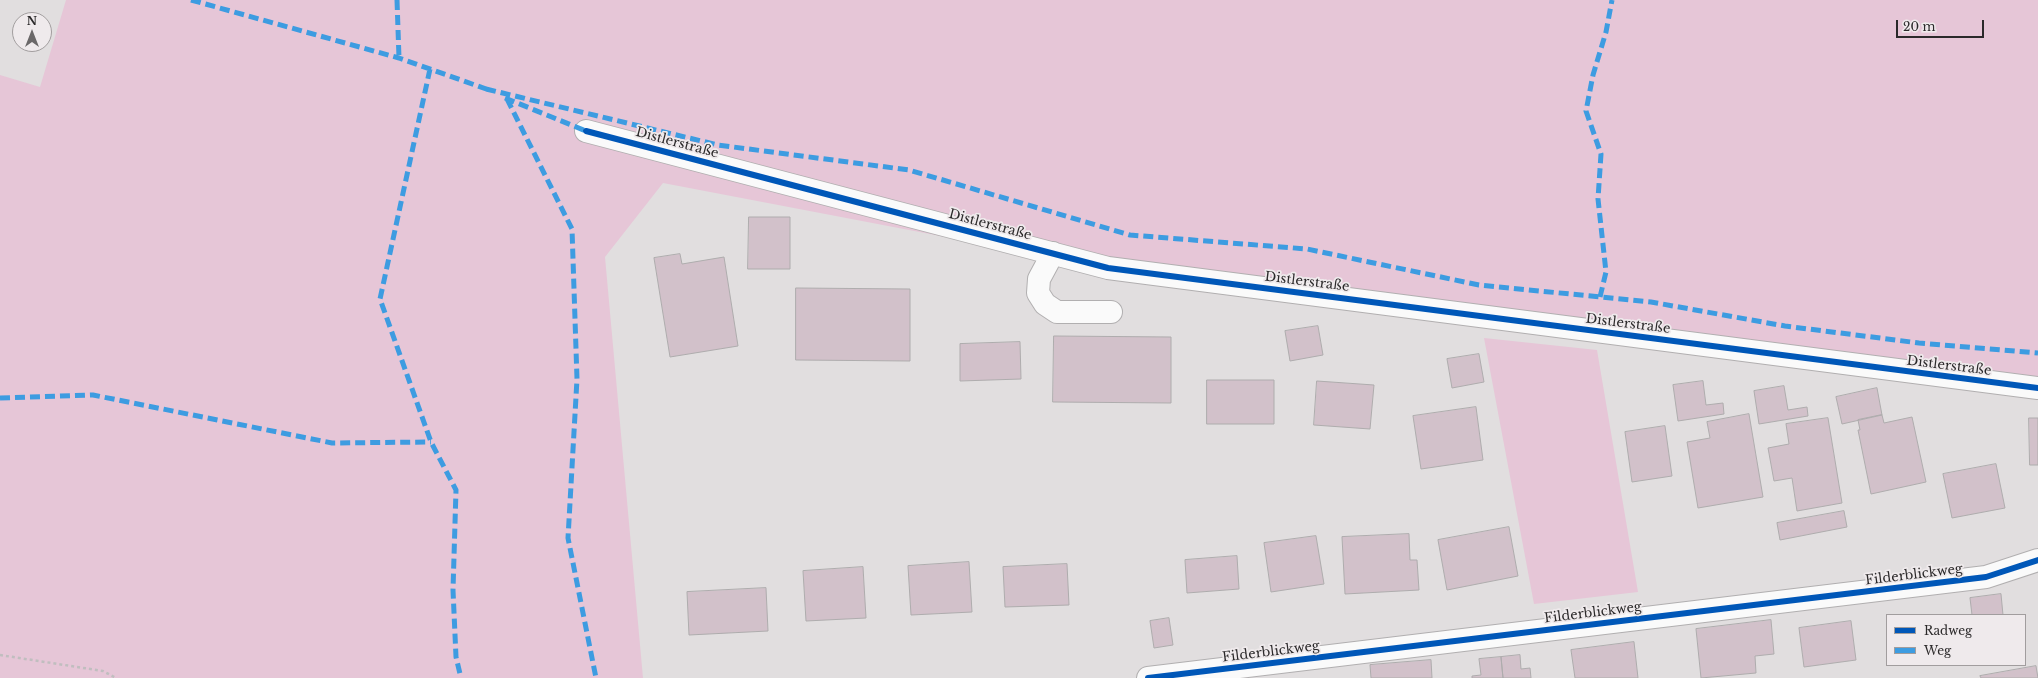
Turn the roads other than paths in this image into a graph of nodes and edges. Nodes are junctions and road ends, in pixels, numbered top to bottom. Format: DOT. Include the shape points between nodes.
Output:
graph roads {
  1 [pos="586,130"];
  2 [pos="1053,253"];
  3 [pos="1111,312"];
  4 [pos="2038,388"];
  5 [pos="2038,560"];
  6 [pos="1148,678"];
  1 -- 2 [label="street, Distlerstraße"];
  2 -- 3 [label="street" via="1039,279 1038,293 1045,304 1057,312"];
  2 -- 4 [label="street, Distlerstraße" via="1116,269"];
  5 -- 6 [label="street, Filderblickweg" via="1986,577"];
}
